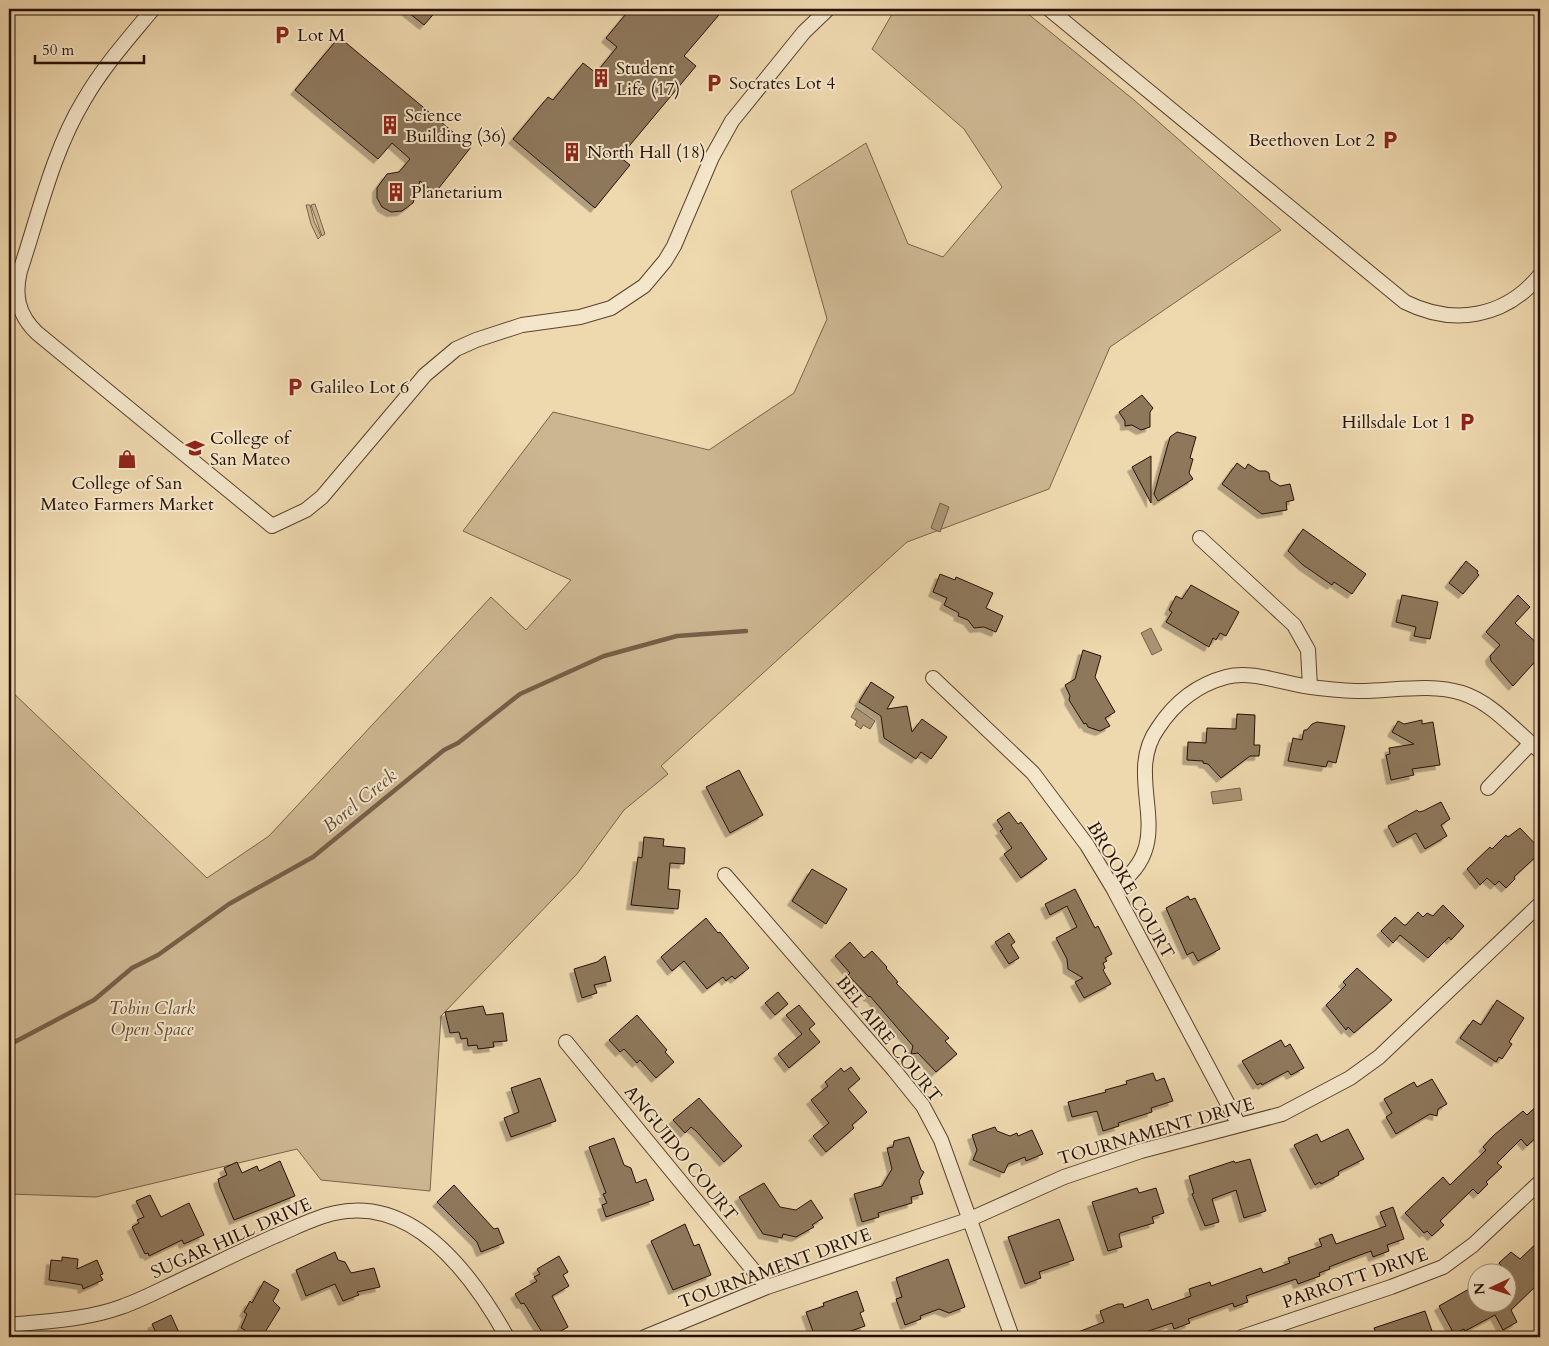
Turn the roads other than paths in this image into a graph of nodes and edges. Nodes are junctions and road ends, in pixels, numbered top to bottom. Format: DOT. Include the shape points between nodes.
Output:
graph roads {
  1 [pos="153,9"];
  2 [pos="828,9"];
  3 [pos="1049,9"];
  4 [pos="1540,275"];
  5 [pos="1200,538"];
  6 [pos="933,678"];
  7 [pos="1310,687"];
  8 [pos="1536,747"];
  9 [pos="1488,788"];
  10 [pos="725,875"];
  11 [pos="1113,888"];
  12 [pos="1540,904"];
  13 [pos="566,1042"];
  14 [pos="1240,1126"];
  15 [pos="1540,1182"];
  16 [pos="968,1220"];
  17 [pos="767,1287"];
  18 [pos="9,1325"];
  19 [pos="507,1337"];
  20 [pos="645,1337"];
  21 [pos="1012,1337"];
  22 [pos="1242,1337"];
  1 -- 2 [label="street" via="98,76 70,126 20,271 18,302 24,318 37,333 272,526 306,510 322,497 425,375 456,349 514,327 580,317 611,308 644,286 674,246 712,157 732,121 804,32"];
  3 -- 4 [label="street" via="1405,302 1438,315 1483,312 1510,301"];
  5 -- 7 [label="street" via="1294,625 1308,650"];
  6 -- 11 [label="street, BROOKE COURT" via="1033,774 1087,845"];
  7 -- 8 [label="street" via="1359,691 1445,689 1463,693 1495,711"];
  7 -- 11 [label="street" via="1257,677 1228,677 1199,686 1176,705 1157,728 1147,750 1145,779 1150,825 1146,850 1134,870"];
  8 -- 9 [label="street"];
  10 -- 16 [label="street, BEL AIRE COURT" via="922,1106 941,1140"];
  11 -- 14 [label="street, BROOKE COURT"];
  12 -- 14 [label="street, TOURNAMENT DRIVE" via="1379,1057 1350,1078 1282,1114"];
  13 -- 17 [label="street, ANGUIDO COURT"];
  14 -- 16 [label="street, TOURNAMENT DRIVE" via="1141,1152 1064,1177"];
  15 -- 22 [label="street, PARROTT DRIVE" via="1473,1245 1443,1267"];
  16 -- 17 [label="street, TOURNAMENT DRIVE"];
  16 -- 21 [label="street, BEL AIRE COURT"];
  17 -- 20 [label="street, TOURNAMENT DRIVE"];
  18 -- 19 [label="street, SUGAR HILL DRIVE" via="59,1321 121,1307 304,1223 336,1213 359,1211 405,1222 439,1244 475,1288"];
}
